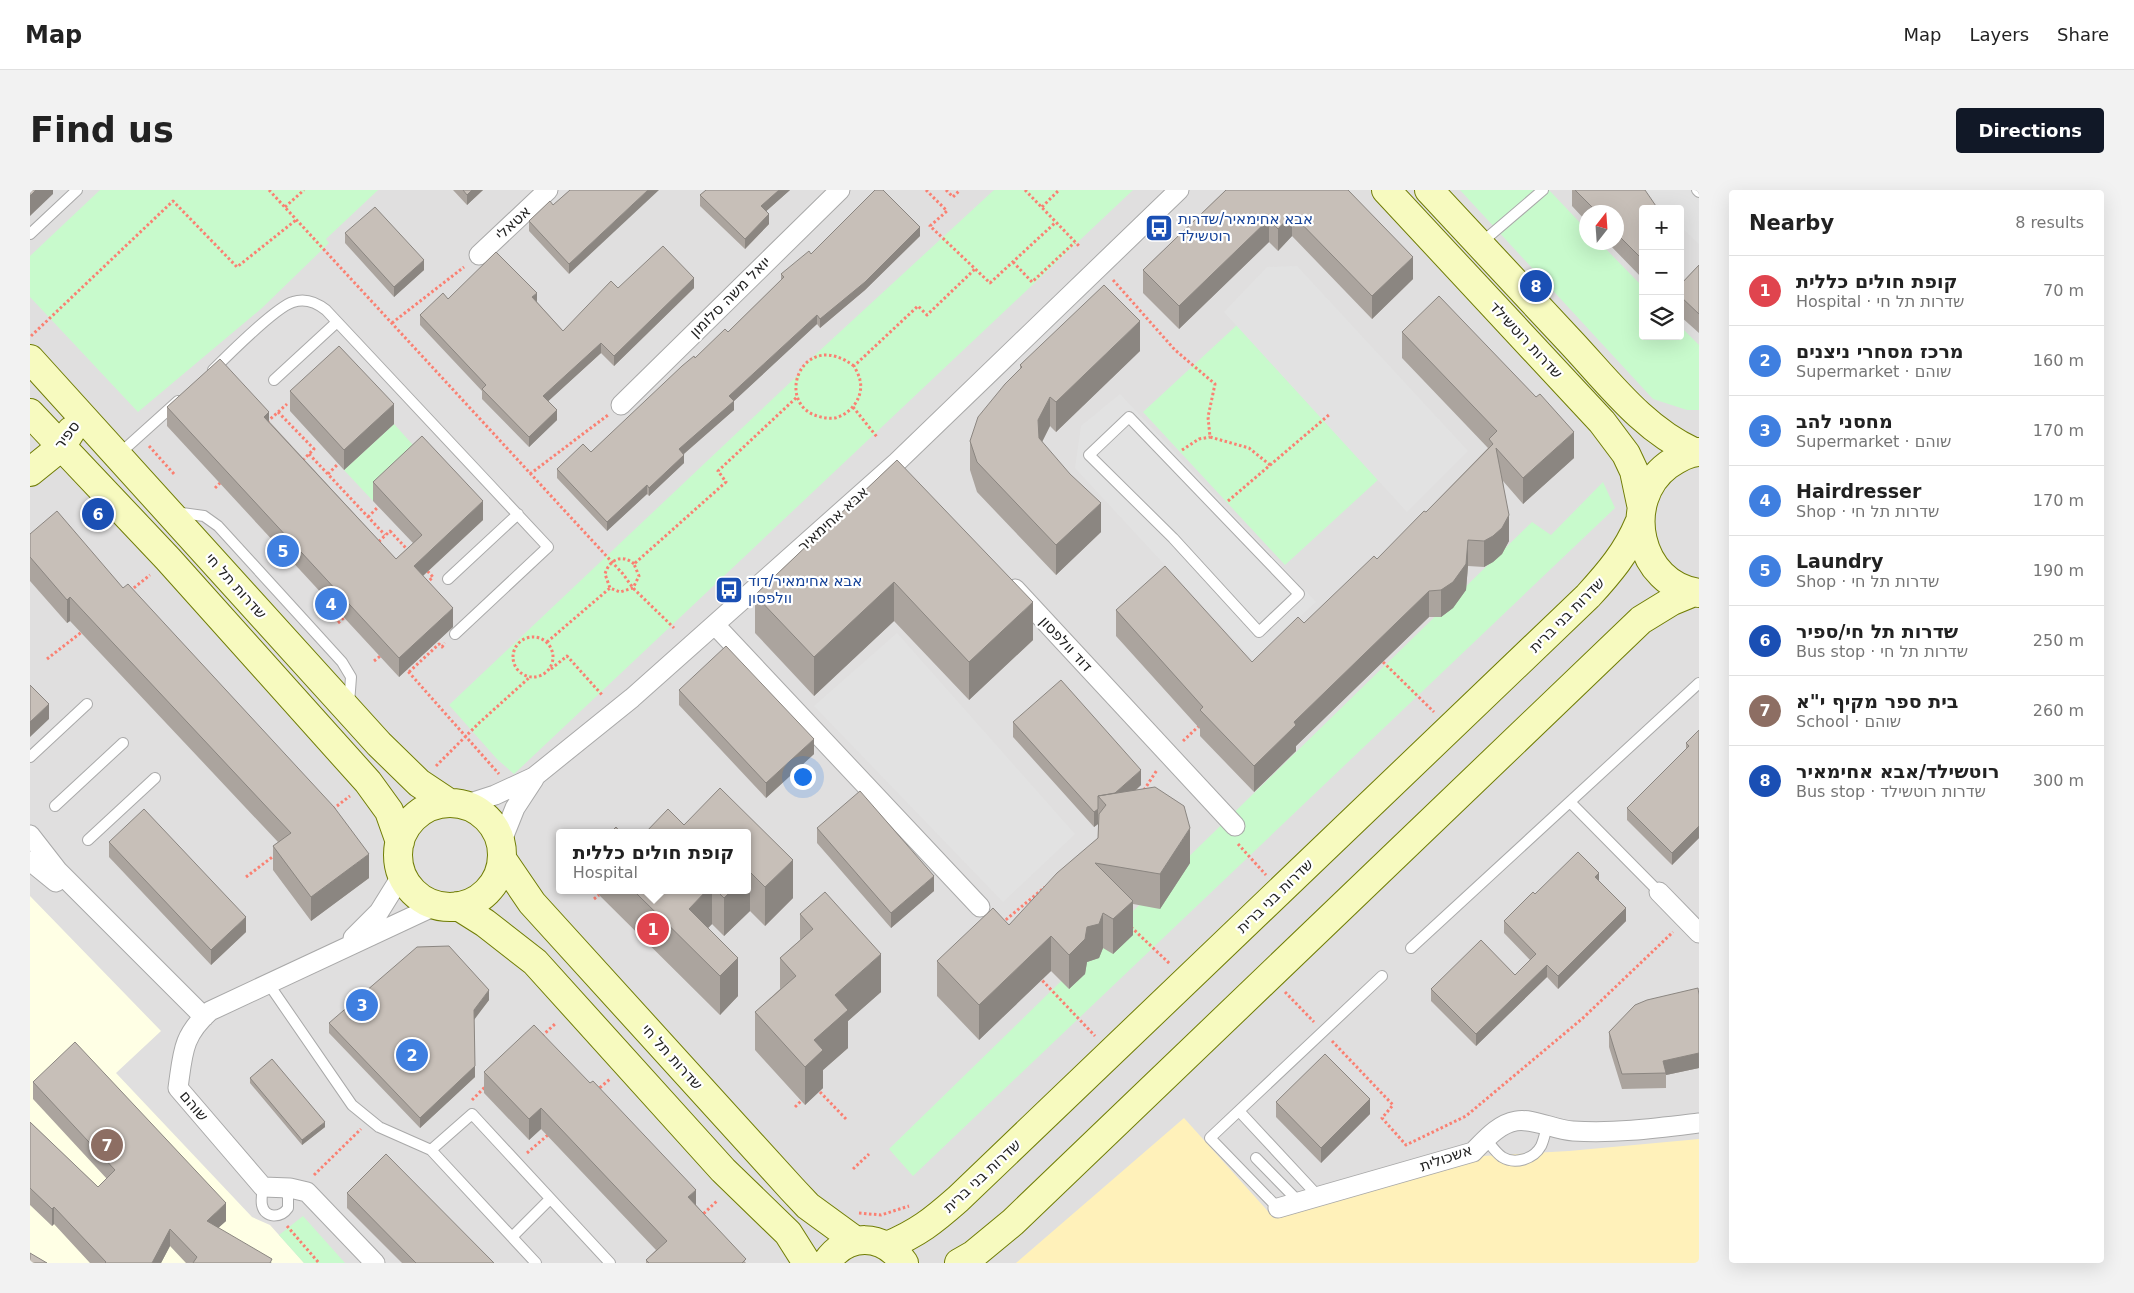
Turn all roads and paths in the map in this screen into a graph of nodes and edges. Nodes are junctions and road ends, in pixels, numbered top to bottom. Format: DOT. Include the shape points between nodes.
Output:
graph roads {
  1 [pos="77,190"];
  2 [pos="269,190"];
  3 [pos="304,190"];
  4 [pos="548,190"];
  5 [pos="840,190"];
  6 [pos="946,190"];
  7 [pos="960,190"];
  8 [pos="1025,190"];
  9 [pos="1060,190"];
  10 [pos="1179,190"];
  11 [pos="1386,190"];
  12 [pos="1429,190"];
  13 [pos="1543,190"];
  14 [pos="928,191"];
  15 [pos="285,207"];
  16 [pos="1042,207"];
  17 [pos="296,220"];
  18 [pos="1056,222"];
  19 [pos="30,234"];
  20 [pos="1075,242"];
  21 [pos="1480,244"];
  22 [pos="1080,247"];
  23 [pos="479,255"];
  24 [pos="1013,262"];
  25 [pos="975,269"];
  26 [pos="1112,279"];
  27 [pos="337,322"];
  28 [pos="392,323"];
  29 [pos="30,337"];
  30 [pos="30,359"];
  31 [pos="854,366"];
  32 [pos="206,375"];
  33 [pos="274,380"];
  34 [pos="185,395"];
  35 [pos="798,397"];
  36 [pos="286,404"];
  37 [pos="621,405"];
  38 [pos="853,407"];
  39 [pos="278,412"];
  40 [pos="1330,414"];
  41 [pos="81,416"];
  42 [pos="263,425"];
  43 [pos="41,433"];
  44 [pos="877,437"];
  45 [pos="1210,437"];
  46 [pos="149,446"];
  47 [pos="1697,452"];
  48 [pos="309,454"];
  49 [pos="117,455"];
  50 [pos="346,457"];
  51 [pos="1169,458"];
  52 [pos="897,462"];
  53 [pos="1270,465"];
  54 [pos="296,466"];
  55 [pos="30,472"];
  56 [pos="174,474"];
  57 [pos="328,474"];
  58 [pos="530,474"];
  59 [pos="30,476"];
  60 [pos="228,476"];
  61 [pos="912,477"];
  62 [pos="98,485"];
  63 [pos="215,488"];
  64 [pos="385,500"];
  65 [pos="1218,510"];
  66 [pos="518,514"];
  67 [pos="1640,514"];
  68 [pos="368,516"];
  69 [pos="385,535"];
  70 [pos="612,562"];
  71 [pos="634,564"];
  72 [pos="1000,572"];
  73 [pos="151,574"];
  74 [pos="448,579"];
  75 [pos="610,588"];
  76 [pos="634,588"];
  77 [pos="1697,593"];
  78 [pos="125,596"];
  79 [pos="348,614"];
  80 [pos="338,623"];
  81 [pos="716,624"];
  82 [pos="90,625"];
  83 [pos="674,628"];
  84 [pos="454,634"];
  85 [pos="547,642"];
  86 [pos="388,649"];
  87 [pos="429,654"];
  88 [pos="47,660"];
  89 [pos="374,662"];
  90 [pos="1383,662"];
  91 [pos="400,663"];
  92 [pos="549,671"];
  93 [pos="409,672"];
  94 [pos="530,677"];
  95 [pos="1699,682"];
  96 [pos="603,696"];
  97 [pos="87,704"];
  98 [pos="1436,714"];
  99 [pos="1203,722"];
  100 [pos="1193,732"];
  101 [pos="466,736"];
  102 [pos="123,744"];
  103 [pos="1169,754"];
  104 [pos="30,757"];
  105 [pos="431,771"];
  106 [pos="540,772"];
  107 [pos="500,775"];
  108 [pos="155,778"];
  109 [pos="1143,792"];
  110 [pos="350,796"];
  111 [pos="1570,802"];
  112 [pos="456,804"];
  113 [pos="55,806"];
  114 [pos="329,812"];
  115 [pos="1235,826"];
  116 [pos="30,835"];
  117 [pos="88,840"];
  118 [pos="400,842"];
  119 [pos="501,851"];
  120 [pos="278,852"];
  121 [pos="30,861"];
  122 [pos="402,875"];
  123 [pos="1267,876"];
  124 [pos="246,877"];
  125 [pos="1046,886"];
  126 [pos="1659,892"];
  127 [pos="599,894"];
  128 [pos="594,899"];
  129 [pos="448,905"];
  130 [pos="980,907"];
  131 [pos="1685,919"];
  132 [pos="1126,922"];
  133 [pos="1002,923"];
  134 [pos="1699,933"];
  135 [pos="1411,948"];
  136 [pos="336,951"];
  137 [pos="1172,966"];
  138 [pos="1034,972"];
  139 [pos="1382,976"];
  140 [pos="268,983"];
  141 [pos="1291,998"];
  142 [pos="201,1020"];
  143 [pos="556,1023"];
  144 [pos="1324,1032"];
  145 [pos="1097,1038"];
  146 [pos="535,1042"];
  147 [pos="627,1063"];
  148 [pos="493,1081"];
  149 [pos="820,1092"];
  150 [pos="594,1093"];
  151 [pos="801,1101"];
  152 [pos="795,1107"];
  153 [pos="1239,1110"];
  154 [pos="472,1114"];
  155 [pos="371,1120"];
  156 [pos="847,1120"];
  157 [pos="1699,1123"];
  158 [pos="1548,1126"];
  159 [pos="552,1131"];
  160 [pos="1486,1139"];
  161 [pos="432,1150"];
  162 [pos="869,1154"];
  163 [pos="1256,1158"];
  164 [pos="517,1163"];
  165 [pos="853,1169"];
  166 [pos="263,1187"];
  167 [pos="292,1189"];
  168 [pos="1318,1196"];
  169 [pos="550,1199"];
  170 [pos="718,1200"];
  171 [pos="1299,1202"];
  172 [pos="1278,1208"];
  173 [pos="280,1215"];
  174 [pos="698,1219"];
  175 [pos="512,1236"];
  176 [pos="856,1241"];
  177 [pos="896,1254"];
  178 [pos="319,1263"];
  179 [pos="375,1263"];
  180 [pos="536,1263"];
  181 [pos="610,1263"];
  182 [pos="807,1263"];
  183 [pos="826,1263"];
  184 [pos="959,1263"];
  1 -- 19 [label="lane"];
  2 -- 15 [label="path"];
  3 -- 15 [label="path"];
  4 -- 23 [label="street, אטאלי"];
  5 -- 37 [label="street, יואל משה סלומון"];
  6 -- 7 [label="path" via="953,197"];
  8 -- 16 [label="path"];
  9 -- 16 [label="path"];
  10 -- 52 [label="street, אבא אחימאיר"];
  11 -- 67 [label="main road, שדרות רוטשילד" via="1602,422 1626,454 1634,471"];
  12 -- 21 [label="main road"];
  13 -- 21 [label="lane"];
  14 -- 25 [label="path" via="947,211 930,226"];
  15 -- 17 [label="path"];
  16 -- 18 [label="path"];
  17 -- 28 [label="path"];
  17 -- 29 [label="path" via="237,268 173,201"];
  18 -- 20 [label="path"];
  18 -- 24 [label="path"];
  20 -- 22 [label="path"];
  20 -- 24 [label="path" via="1032,282"];
  21 -- 47 [label="main road" via="1630,405 1675,443"];
  23 -- 28 [label="path"];
  24 -- 25 [label="path" via="990,283"];
  25 -- 31 [label="path" via="928,315 918,306"];
  26 -- 45 [label="path" via="1175,350 1215,384 1208,417"];
  27 -- 32 [label="lane" via="318,304 304,300 293,302"];
  27 -- 33 [label="lane"];
  27 -- 66 [label="lane"];
  28 -- 58 [label="path"];
  30 -- 41 [label="main road, שדרות תל חי"];
  31 -- 35 [label="path" via="835,355 811,359 795,383"];
  31 -- 38 [label="path" via="861,390"];
  34 -- 49 [label="lane"];
  35 -- 38 [label="path" via="809,412 818,417 842,416"];
  35 -- 71 [label="path" via="718,471 726,482"];
  36 -- 39 [label="path"];
  37 -- 58 [label="path"];
  38 -- 44 [label="path"];
  39 -- 42 [label="path"];
  39 -- 48 [label="path" via="314,449"];
  40 -- 53 [label="path"];
  41 -- 43 [label="main road, ספיר"];
  41 -- 49 [label="main road, שדרות תל חי"];
  43 -- 55 [label="main road, ספיר"];
  43 -- 62 [label="main road"];
  45 -- 51 [label="path"];
  45 -- 53 [label="path" via="1249,448"];
  46 -- 56 [label="path"];
  47 -- 67 [label="main road, שדרות בני ברית" via="1676,459 1660,471 1649,486"];
  48 -- 54 [label="path"];
  48 -- 57 [label="path"];
  49 -- 112 [label="main road, שדרות תל חי" via="348,710 419,783"];
  50 -- 57 [label="path"];
  51 -- 65 [label="lane"];
  51 -- 65 [label="lane" via="1129,417 1089,455 1174,538 1259,632 1299,594"];
  52 -- 61 [label="street"];
  52 -- 81 [label="street, אבא אחימאיר"];
  53 -- 65 [label="path"];
  57 -- 68 [label="path"];
  58 -- 70 [label="path"];
  59 -- 62 [label="main road" via="46,469 60,468 79,471"];
  60 -- 63 [label="path"];
  62 -- 118 [label="main road" via="368,782 390,811"];
  64 -- 68 [label="path"];
  66 -- 74 [label="lane"];
  66 -- 84 [label="lane" via="548,547"];
  67 -- 77 [label="main road, שדרות רוטשילד" via="1642,542 1649,559 1676,585"];
  67 -- 177 [label="main road, שדרות בני ברית" via="1633,538 1618,562 1588,596 944,1211 911,1236"];
  68 -- 69 [label="path"];
  69 -- 69 [label="path" via="372,548 415,594 433,577 390,531"];
  70 -- 71 [label="path" via="620,558"];
  70 -- 75 [label="path" via="605,574"];
  70 -- 76 [label="path"];
  71 -- 76 [label="path" via="639,576"];
  72 -- 103 [label="street, דוד וולפסון"];
  73 -- 78 [label="path"];
  75 -- 76 [label="path" via="620,592"];
  75 -- 85 [label="path"];
  76 -- 83 [label="path"];
  77 -- 184 [label="main road" via="1672,601 1641,620 1013,1222"];
  79 -- 80 [label="path"];
  81 -- 106 [label="street, אבא אחימאיר" via="632,698"];
  81 -- 130 [label="street"];
  82 -- 88 [label="path"];
  85 -- 92 [label="path" via="554,659"];
  85 -- 94 [label="path" via="527,638 515,648 513,659 516,669"];
  86 -- 89 [label="path"];
  87 -- 93 [label="path"];
  90 -- 98 [label="path"];
  91 -- 93 [label="path"];
  92 -- 94 [label="path" via="540,677"];
  92 -- 96 [label="path" via="567,656"];
  93 -- 101 [label="path"];
  94 -- 101 [label="path"];
  95 -- 111 [label="lane"];
  97 -- 104 [label="lane"];
  99 -- 100 [label="path"];
  101 -- 105 [label="path"];
  101 -- 107 [label="path"];
  102 -- 113 [label="lane"];
  103 -- 109 [label="path"];
  103 -- 115 [label="street, דוד וולפסון"];
  106 -- 112 [label="street, אבא אחימאיר" via="506,791"];
  106 -- 119 [label="street, אבא אחימאיר" via="510,817"];
  108 -- 117 [label="lane"];
  110 -- 114 [label="path"];
  111 -- 126 [label="lane"];
  111 -- 135 [label="lane"];
  112 -- 118 [label="main road" via="430,807 418,814 405,829"];
  112 -- 119 [label="main road" via="477,811 488,820 497,833"];
  115 -- 123 [label="path" via="1228,833"];
  116 -- 142 [label="street" via="58,871"];
  118 -- 122 [label="main road" via="398,862"];
  119 -- 129 [label="main road" via="498,875 486,892 473,901"];
  119 -- 176 [label="main road, שדרות תל חי" via="532,903 792,1190 808,1206"];
  120 -- 124 [label="path"];
  121 -- 142 [label="street" via="50,875"];
  122 -- 129 [label="main road" via="418,896"];
  122 -- 136 [label="street" via="379,912"];
  125 -- 133 [label="path"];
  126 -- 131 [label="street"];
  127 -- 128 [label="path"];
  129 -- 136 [label="street"];
  129 -- 147 [label="main road" via="500,933 535,962"];
  131 -- 134 [label="street"];
  131 -- 144 [label="path" via="1583,1018 1466,1116 1406,1145 1382,1118 1393,1105"];
  132 -- 137 [label="path"];
  136 -- 140 [label="street"];
  138 -- 145 [label="path"];
  139 -- 144 [label="lane"];
  140 -- 142 [label="street" via="210,1012"];
  140 -- 155 [label="lane" via="352,1105"];
  141 -- 144 [label="path"];
  142 -- 166 [label="street, שוהם" via="185,1043 178,1088"];
  143 -- 146 [label="path"];
  144 -- 153 [label="lane"];
  147 -- 150 [label="path"];
  147 -- 182 [label="main road" via="723,1170 788,1234"];
  148 -- 154 [label="path" via="464,1106"];
  149 -- 156 [label="path"];
  151 -- 152 [label="path"];
  153 -- 168 [label="lane"];
  153 -- 172 [label="lane" via="1210,1138"];
  154 -- 161 [label="lane"];
  154 -- 164 [label="lane"];
  155 -- 161 [label="lane"];
  155 -- 167 [label="path"];
  157 -- 158 [label="street, אשכולית" via="1595,1131"];
  158 -- 160 [label="street, אשכולית" via="1516,1121 1502,1126"];
  158 -- 160 [label="lane" via="1541,1146 1524,1160 1504,1158"];
  159 -- 164 [label="path"];
  160 -- 168 [label="street, אשכולית" via="1472,1152"];
  161 -- 175 [label="lane"];
  162 -- 165 [label="path"];
  163 -- 171 [label="lane"];
  164 -- 169 [label="lane"];
  166 -- 167 [label="street"];
  166 -- 173 [label="lane" via="261,1203 265,1211 273,1216"];
  167 -- 173 [label="lane" via="288,1208"];
  167 -- 179 [label="street" via="307,1192"];
  168 -- 171 [label="street, אשכולית"];
  169 -- 175 [label="lane"];
  169 -- 181 [label="lane"];
  170 -- 174 [label="path"];
  171 -- 172 [label="street, אשכולית"];
  173 -- 178 [label="path"];
  175 -- 180 [label="lane"];
  176 -- 177 [label="main road" via="872,1241"];
  176 -- 183 [label="main road" via="834,1252"];
}
